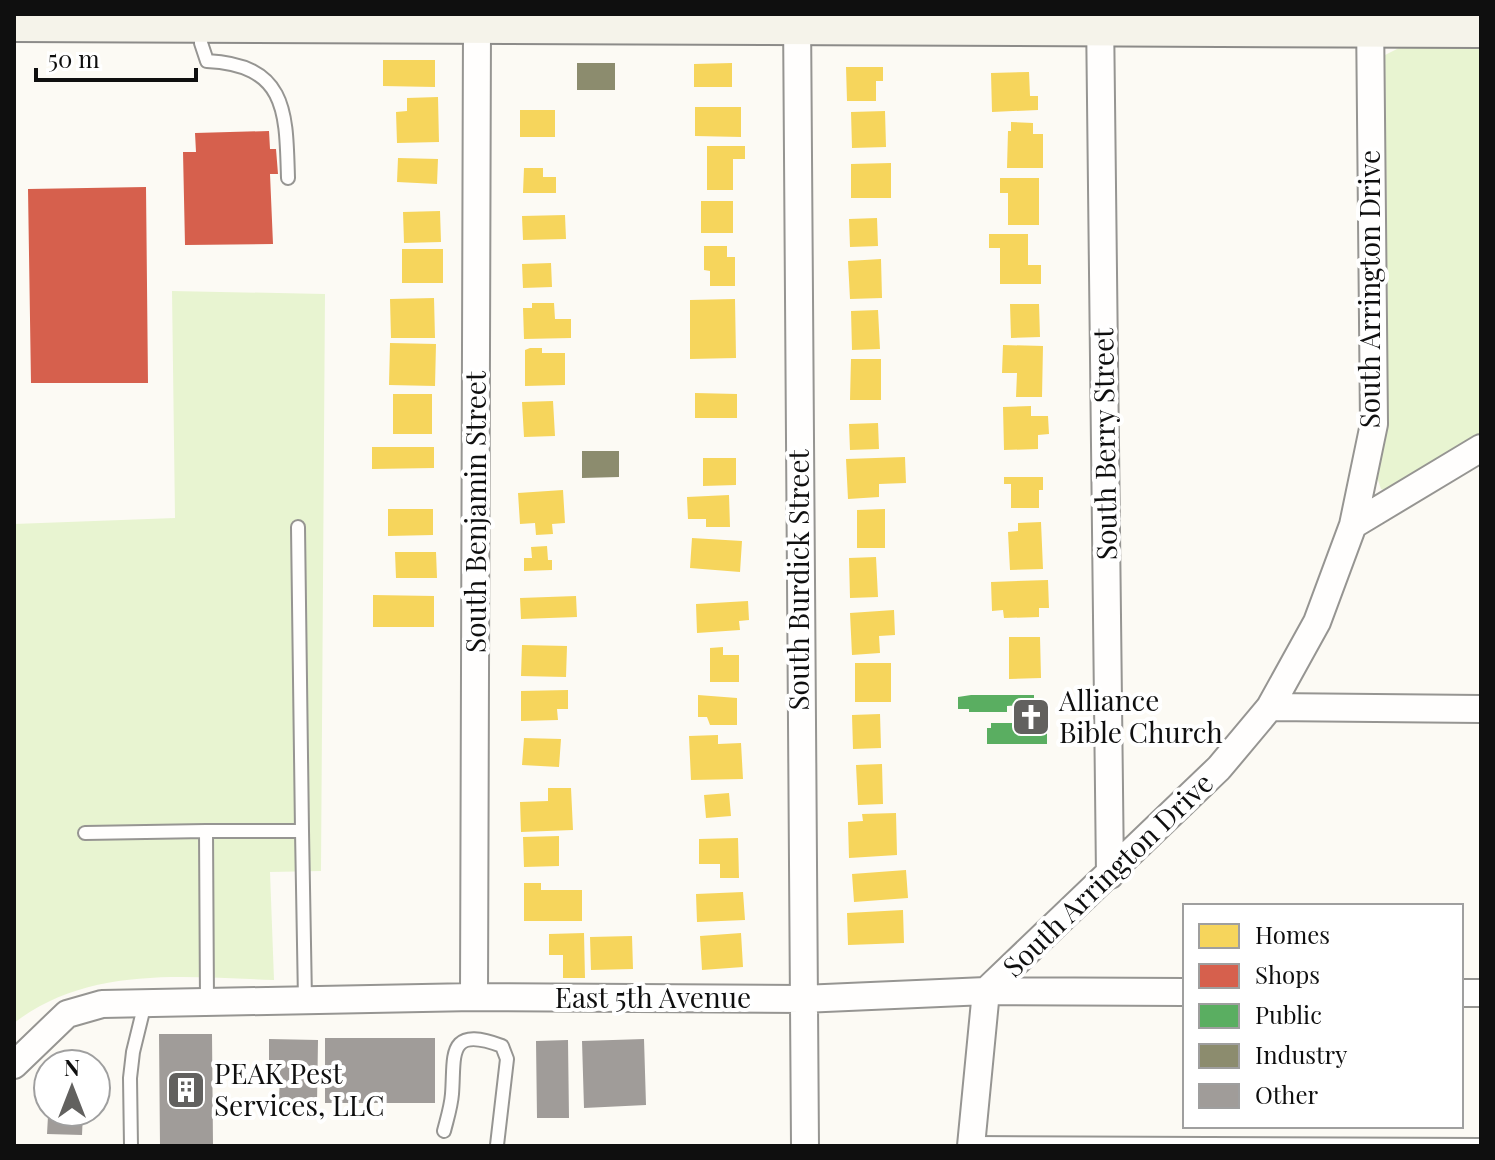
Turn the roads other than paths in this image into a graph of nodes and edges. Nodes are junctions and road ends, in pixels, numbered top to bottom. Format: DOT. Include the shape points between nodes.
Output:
graph roads {
  1 [pos="201,19"];
  2 [pos="797,20"];
  3 [pos="1100,20"];
  4 [pos="498,21"];
  5 [pos="1370,21"];
  6 [pos="14,23"];
  7 [pos="1481,29"];
  8 [pos="288,178"];
  9 [pos="1481,448"];
  10 [pos="1353,525"];
  11 [pos="298,527"];
  12 [pos="1270,707"];
  13 [pos="1481,709"];
  14 [pos="206,831"];
  15 [pos="302,831"];
  16 [pos="85,833"];
  17 [pos="1110,875"];
  18 [pos="986,991"];
  19 [pos="1183,992"];
  20 [pos="474,997"];
  21 [pos="802,999"];
  22 [pos="305,1000"];
  23 [pos="207,1002"];
  24 [pos="133,1003"];
  25 [pos="14,1065"];
  26 [pos="444,1131"];
  27 [pos="497,1145"];
  28 [pos="971,1145"];
  29 [pos="1481,1145"];
  30 [pos="131,1146"];
  31 [pos="805,1146"];
  1 -- 4 [label="street"];
  1 -- 6 [label="street"];
  1 -- 8 [label="lane" via="207,61 258,73 274,88 286,117"];
  2 -- 3 [label="street"];
  2 -- 4 [label="street"];
  2 -- 21 [label="street, South Burdick Street"];
  3 -- 5 [label="street"];
  3 -- 17 [label="street, South Berry Street"];
  4 -- 20 [label="street, South Benjamin Street"];
  5 -- 7 [label="street"];
  5 -- 10 [label="street, South Arrington Drive" via="1374,424"];
  9 -- 10 [label="street"];
  10 -- 12 [label="street, South Arrington Drive" via="1317,622"];
  11 -- 15 [label="lane"];
  12 -- 13 [label="street"];
  12 -- 17 [label="street, South Arrington Drive" via="1219,768"];
  14 -- 15 [label="lane"];
  14 -- 16 [label="lane"];
  14 -- 23 [label="lane"];
  15 -- 22 [label="lane"];
  17 -- 18 [label="street, South Arrington Drive"];
  18 -- 19 [label="street, East 5th Avenue"];
  18 -- 21 [label="street, East 5th Avenue"];
  18 -- 28 [label="street, South Arrington Drive"];
  20 -- 21 [label="street, East 5th Avenue"];
  20 -- 22 [label="street, East 5th Avenue"];
  21 -- 31 [label="street, South Burdick Street"];
  22 -- 23 [label="street, East 5th Avenue"];
  23 -- 24 [label="street, East 5th Avenue"];
  24 -- 25 [label="street, East 5th Avenue" via="102,1004 67,1014"];
  24 -- 30 [label="lane"];
  26 -- 27 [label="lane" via="454,1050 462,1043 487,1041 502,1046 507,1059"];
  28 -- 29 [label="lane"];
}
